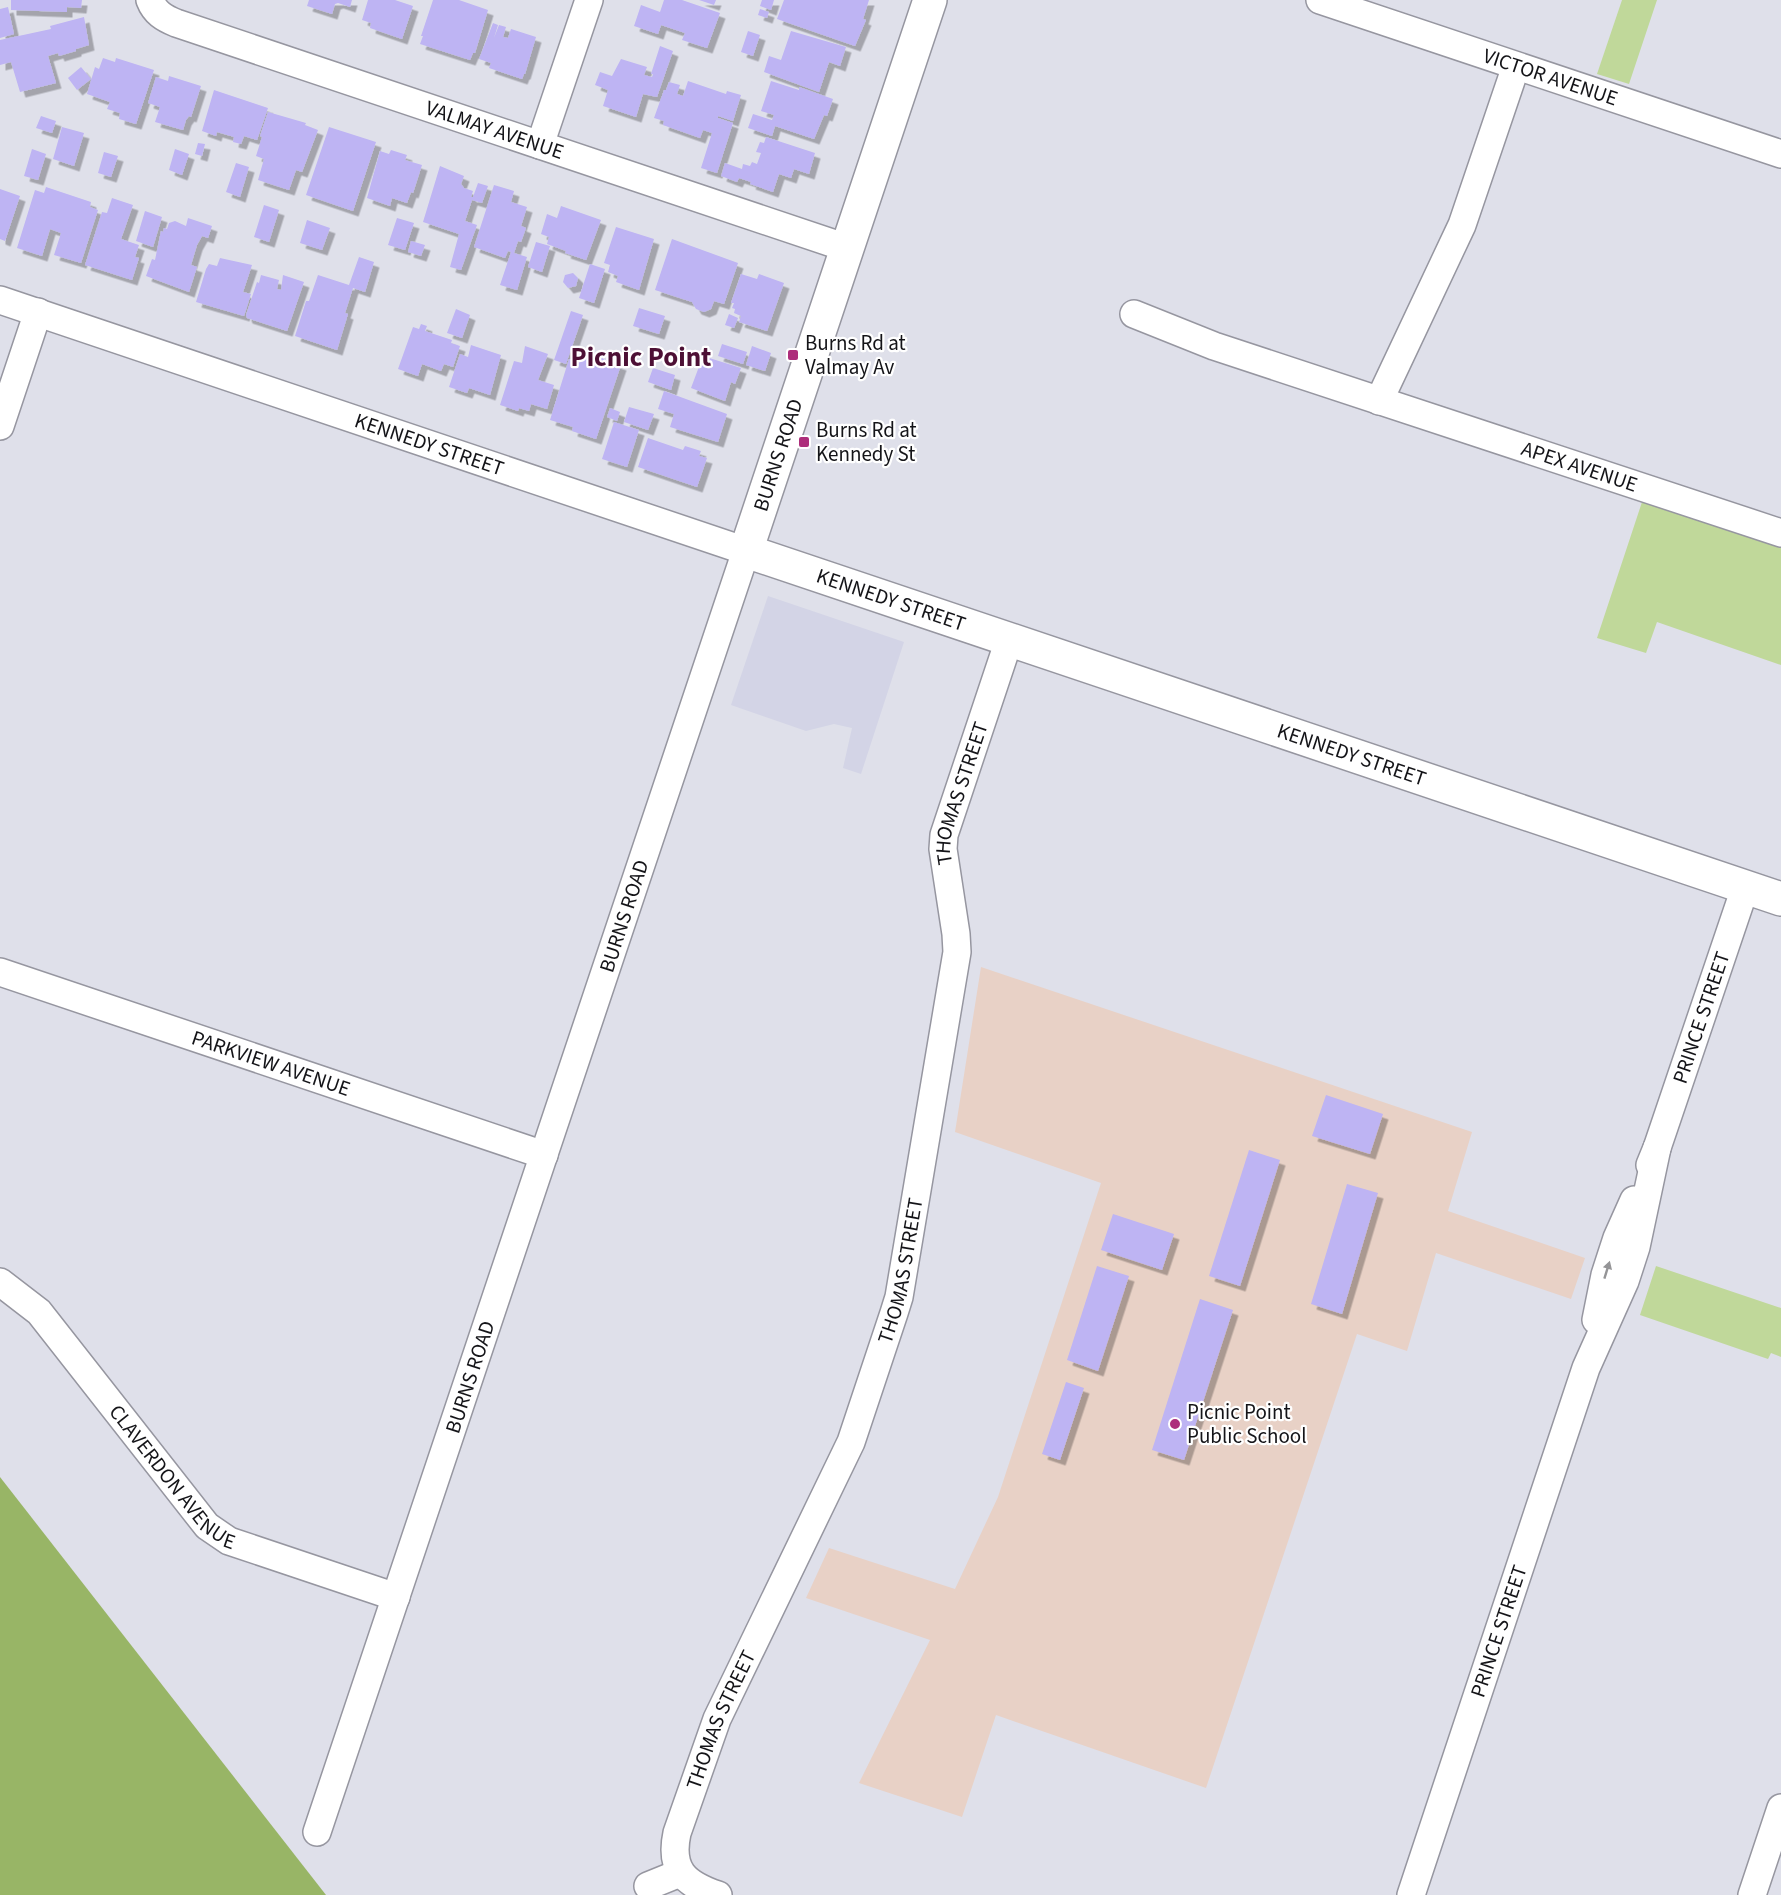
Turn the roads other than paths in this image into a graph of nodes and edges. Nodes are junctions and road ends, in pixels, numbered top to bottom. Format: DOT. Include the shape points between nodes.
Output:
graph roads {
  1 [pos="150,0"];
  2 [pos="589,0"];
  3 [pos="930,0"];
  4 [pos="1320,0"];
  5 [pos="1516,66"];
  6 [pos="540,145"];
  7 [pos="1781,154"];
  8 [pos="847,248"];
  9 [pos="0,300"];
  10 [pos="38,312"];
  11 [pos="1134,314"];
  12 [pos="1378,401"];
  13 [pos="0,426"];
  14 [pos="1781,533"];
  15 [pos="746,550"];
  16 [pos="1009,639"];
  17 [pos="1745,888"];
  18 [pos="1781,899"];
  19 [pos="0,972"];
  20 [pos="544,1155"];
  21 [pos="0,1282"];
  22 [pos="396,1597"];
  23 [pos="1781,1808"];
  24 [pos="317,1832"];
  25 [pos="680,1873"];
  26 [pos="648,1886"];
  27 [pos="718,1895"];
  28 [pos="1412,1895"];
  29 [pos="1752,1895"];
  1 -- 6 [label="street, VALMAY AVENUE" via="154,10 176,23"];
  2 -- 6 [label="street"];
  3 -- 8 [label="street, BURNS ROAD"];
  4 -- 5 [label="street, VICTOR AVENUE"];
  5 -- 7 [label="street, VICTOR AVENUE"];
  5 -- 12 [label="street" via="1462,225"];
  6 -- 8 [label="street, VALMAY AVENUE"];
  8 -- 15 [label="street, BURNS ROAD"];
  9 -- 10 [label="street, KENNEDY STREET"];
  10 -- 13 [label="street"];
  10 -- 15 [label="street, KENNEDY STREET"];
  11 -- 12 [label="street, APEX AVENUE" via="1214,346"];
  12 -- 14 [label="street, APEX AVENUE"];
  15 -- 16 [label="street, KENNEDY STREET"];
  15 -- 20 [label="street, BURNS ROAD"];
  16 -- 17 [label="street, KENNEDY STREET"];
  16 -- 25 [label="street, THOMAS STREET" via="944,835 957,951 899,1297 845,1457 711,1733 677,1833 674,1847"];
  17 -- 18 [label="street, KENNEDY STREET"];
  17 -- 28 [label="street, PRINCE STREET" via="1657,1148 1617,1238 1605,1275 1586,1368"];
  19 -- 20 [label="street, PARKVIEW AVENUE"];
  20 -- 22 [label="street, BURNS ROAD"];
  21 -- 22 [label="street, CLAVERDON AVENUE" via="39,1312 202,1520 218,1535"];
  22 -- 24 [label="street, BURNS ROAD"];
  23 -- 29 [label="street"];
  25 -- 26 [label="street"];
  25 -- 27 [label="street" via="699,1888"];
}
